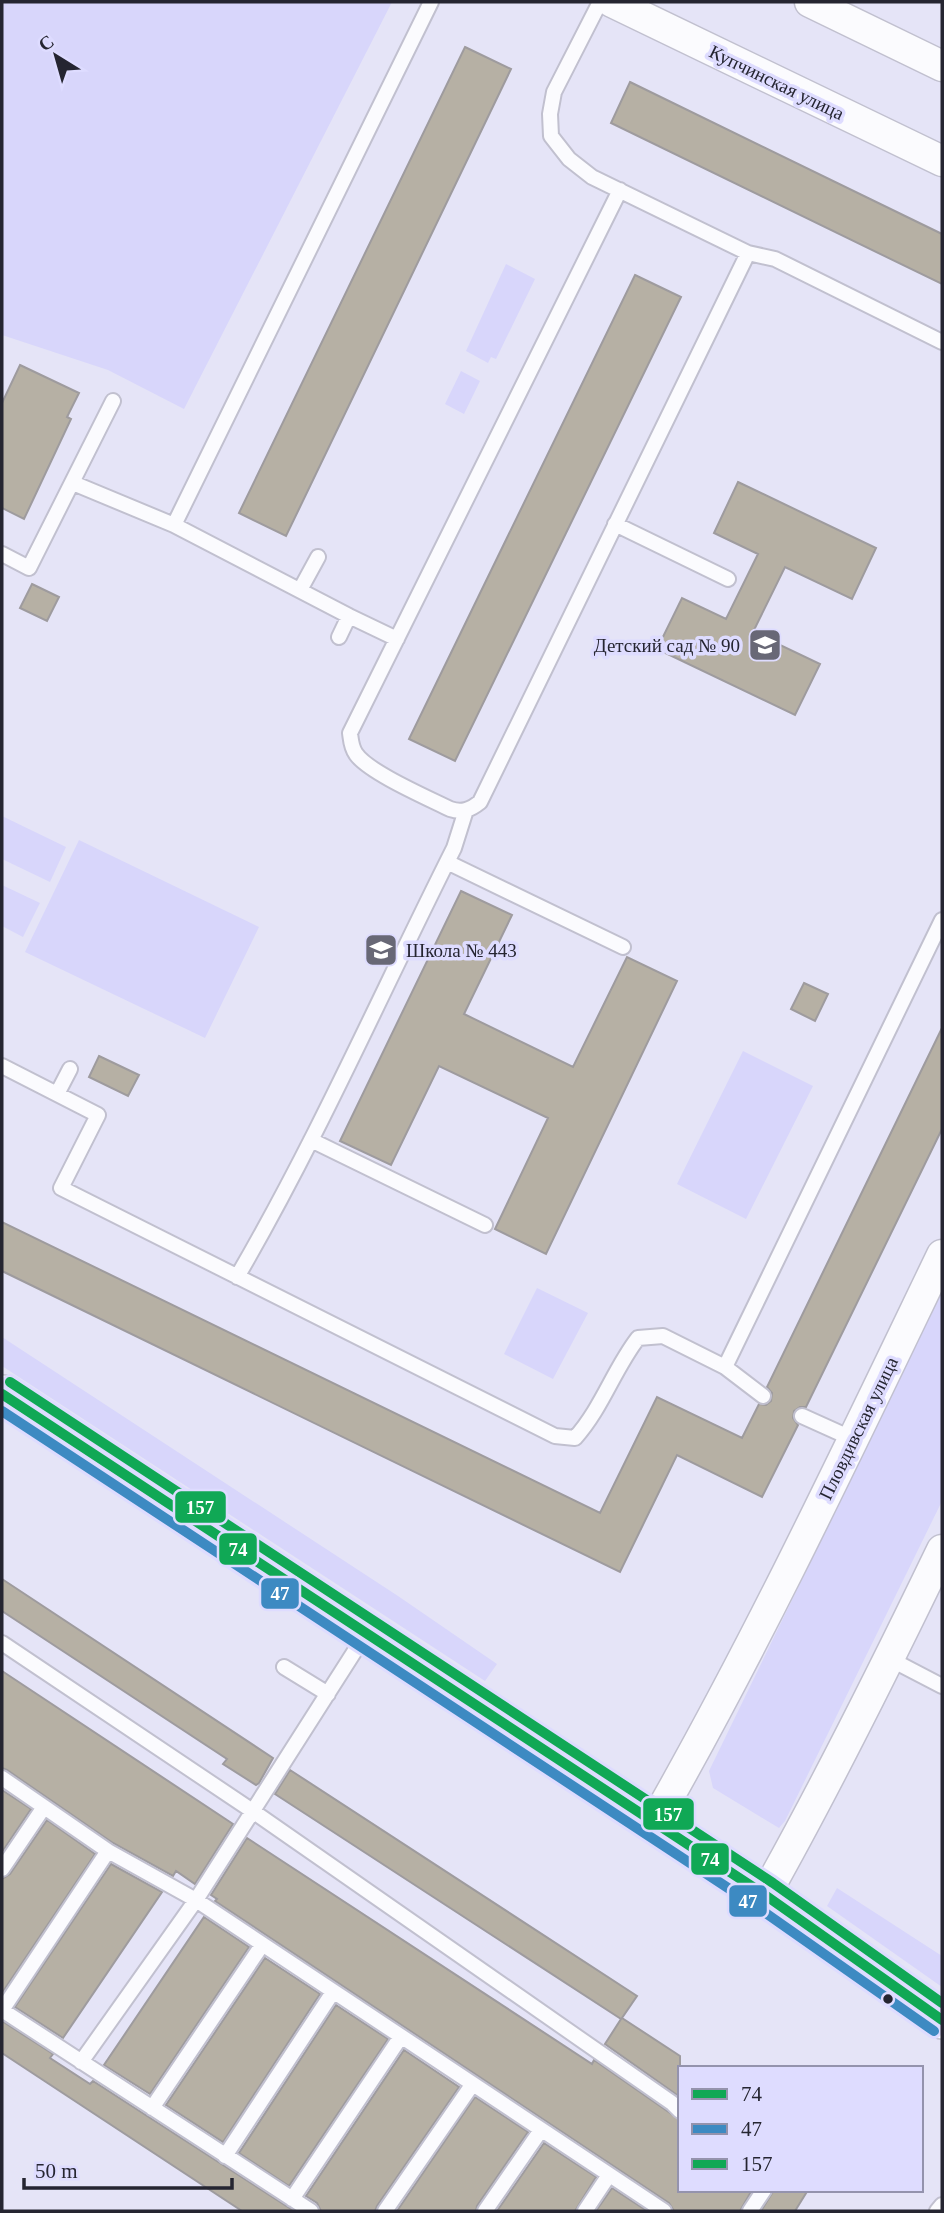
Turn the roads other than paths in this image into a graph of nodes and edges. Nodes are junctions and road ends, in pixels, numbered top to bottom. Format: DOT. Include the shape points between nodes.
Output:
graph roads {
  1 [pos="431,2"];
  2 [pos="600,2"];
  3 [pos="612,2"];
  4 [pos="810,2"];
  5 [pos="942,66"];
  6 [pos="942,161"];
  7 [pos="620,190"];
  8 [pos="748,253"];
  9 [pos="942,342"];
  10 [pos="113,401"];
  11 [pos="73,483"];
  12 [pos="615,524"];
  13 [pos="174,525"];
  14 [pos="2,554"];
  15 [pos="318,557"];
  16 [pos="728,579"];
  17 [pos="300,590"];
  18 [pos="349,616"];
  19 [pos="339,637"];
  20 [pos="397,639"];
  21 [pos="466,810"];
  22 [pos="447,862"];
  23 [pos="942,920"];
  24 [pos="623,947"];
  25 [pos="2,1066"];
  26 [pos="70,1069"];
  27 [pos="57,1094"];
  28 [pos="311,1140"];
  29 [pos="485,1225"];
  30 [pos="942,1255"];
  31 [pos="237,1277"];
  32 [pos="725,1367"];
  33 [pos="2,1394"];
  34 [pos="763,1396"];
  35 [pos="802,1416"];
  36 [pos="853,1440"];
  37 [pos="942,1550"];
  38 [pos="367,1632"];
  39 [pos="2,1643"];
  40 [pos="890,1659"];
  41 [pos="284,1667"];
  42 [pos="942,1686"];
  43 [pos="328,1694"];
  44 [pos="2,1778"];
  45 [pos="44,1807"];
  46 [pos="254,1812"];
  47 [pos="654,1823"];
  48 [pos="108,1851"];
  49 [pos="2,1869"];
  50 [pos="765,1895"];
  51 [pos="196,1900"];
  52 [pos="262,1944"];
  53 [pos="332,1992"];
  54 [pos="2,2010"];
  55 [pos="942,2020"];
  56 [pos="400,2038"];
  57 [pos="81,2062"];
  58 [pos="472,2085"];
  59 [pos="152,2108"];
  60 [pos="678,2109"];
  61 [pos="541,2130"];
  62 [pos="225,2156"];
  63 [pos="609,2175"];
  64 [pos="763,2192"];
  65 [pos="292,2199"];
  66 [pos="942,2205"];
  67 [pos="311,2211"];
  68 [pos="385,2211"];
  69 [pos="485,2211"];
  70 [pos="585,2211"];
  71 [pos="664,2211"];
  72 [pos="750,2211"];
  73 [pos="937,2211"];
  1 -- 13 [label="lane"];
  2 -- 7 [label="lane" via="554,92 551,136 569,159"];
  3 -- 6 [label="street, Купчинская улица"];
  4 -- 5 [label="street"];
  7 -- 8 [label="lane"];
  7 -- 20 [label="lane"];
  8 -- 9 [label="lane" via="775,259"];
  8 -- 12 [label="lane"];
  10 -- 11 [label="lane"];
  11 -- 13 [label="lane"];
  11 -- 14 [label="lane" via="29,568"];
  12 -- 16 [label="lane"];
  12 -- 21 [label="lane" via="480,802"];
  13 -- 17 [label="lane"];
  15 -- 17 [label="lane"];
  17 -- 18 [label="lane"];
  18 -- 19 [label="lane"];
  18 -- 20 [label="lane"];
  20 -- 21 [label="lane" via="350,733 351,744 371,768 450,809"];
  21 -- 22 [label="lane"];
  22 -- 24 [label="lane"];
  22 -- 28 [label="lane"];
  23 -- 32 [label="lane"];
  25 -- 27 [label="lane"];
  26 -- 27 [label="lane"];
  27 -- 31 [label="lane" via="98,1115 61,1188"];
  28 -- 29 [label="lane"];
  28 -- 31 [label="lane"];
  30 -- 36 [label="street, Пловдивская улица"];
  31 -- 32 [label="lane" via="555,1436 575,1438 591,1420 638,1338 663,1336"];
  32 -- 34 [label="lane"];
  33 -- 38 [label="street"];
  35 -- 36 [label="lane"];
  36 -- 47 [label="street, Пловдивская улица"];
  37 -- 40 [label="street"];
  38 -- 43 [label="lane"];
  38 -- 47 [label="street"];
  39 -- 46 [label="lane"];
  40 -- 42 [label="lane"];
  40 -- 50 [label="street"];
  41 -- 43 [label="lane"];
  43 -- 46 [label="lane"];
  44 -- 45 [label="lane"];
  45 -- 48 [label="lane"];
  45 -- 49 [label="lane"];
  46 -- 51 [label="lane"];
  46 -- 60 [label="lane"];
  47 -- 50 [label="street"];
  48 -- 51 [label="lane"];
  48 -- 54 [label="lane"];
  50 -- 55 [label="street"];
  51 -- 52 [label="lane"];
  51 -- 57 [label="lane"];
  52 -- 53 [label="lane"];
  52 -- 59 [label="lane"];
  53 -- 56 [label="lane"];
  53 -- 62 [label="lane"];
  54 -- 57 [label="lane"];
  56 -- 58 [label="lane"];
  56 -- 65 [label="lane"];
  57 -- 59 [label="lane"];
  58 -- 61 [label="lane"];
  58 -- 68 [label="lane"];
  59 -- 62 [label="lane"];
  61 -- 63 [label="lane"];
  61 -- 69 [label="lane"];
  62 -- 65 [label="lane"];
  63 -- 70 [label="lane"];
  63 -- 71 [label="lane"];
  64 -- 72 [label="lane"];
  65 -- 67 [label="lane"];
  66 -- 73 [label="lane"];
}
